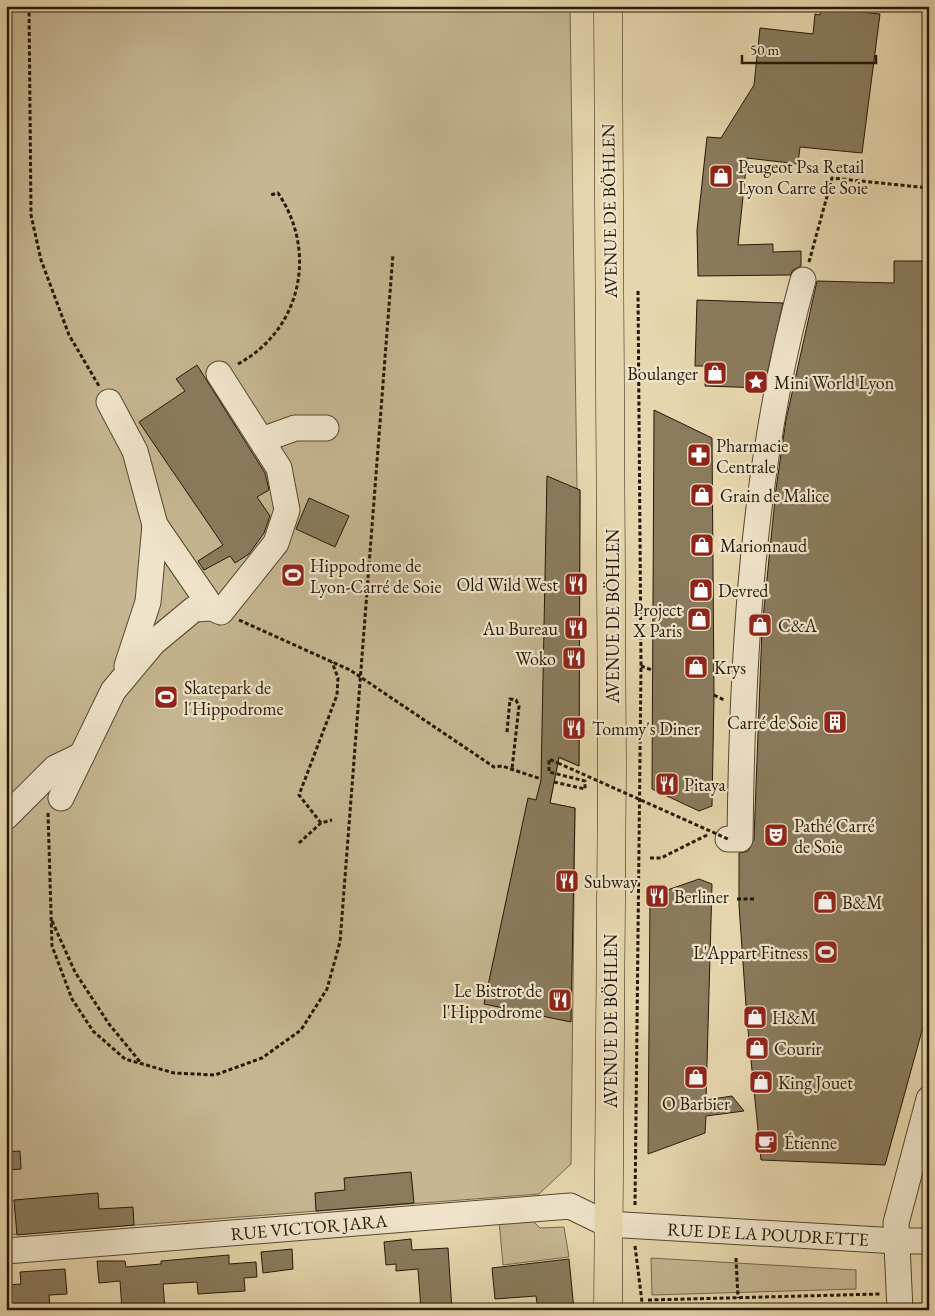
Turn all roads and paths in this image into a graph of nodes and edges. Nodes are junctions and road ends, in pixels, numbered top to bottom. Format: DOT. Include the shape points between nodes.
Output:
graph roads {
  1 [pos="29,6"];
  2 [pos="607,7"];
  3 [pos="929,188"];
  4 [pos="270,195"];
  5 [pos="393,254"];
  6 [pos="803,280"];
  7 [pos="638,290"];
  8 [pos="219,374"];
  9 [pos="109,402"];
  10 [pos="326,428"];
  11 [pos="262,440"];
  12 [pos="155,525"];
  13 [pos="217,610"];
  14 [pos="332,662"];
  15 [pos="641,666"];
  16 [pos="652,670"];
  17 [pos="360,677"];
  18 [pos="123,679"];
  19 [pos="506,732"];
  20 [pos="82,755"];
  21 [pos="512,769"];
  22 [pos="541,778"];
  23 [pos="554,782"];
  24 [pos="54,804"];
  25 [pos="6,817"];
  26 [pos="332,820"];
  27 [pos="321,823"];
  28 [pos="720,836"];
  29 [pos="299,843"];
  30 [pos="650,858"];
  31 [pos="737,899"];
  32 [pos="754,899"];
  33 [pos="51,918"];
  34 [pos="142,1064"];
  35 [pos="929,1099"];
  36 [pos="635,1218"];
  37 [pos="607,1224"];
  38 [pos="898,1241"];
  39 [pos="929,1241"];
  40 [pos="6,1251"];
  41 [pos="736,1258"];
  42 [pos="881,1294"];
  43 [pos="738,1298"];
  44 [pos="648,1300"];
  45 [pos="608,1310"];
  46 [pos="643,1310"];
  47 [pos="900,1310"];
  1 -- 9 [label="path" via="31,215 41,260 69,335"];
  2 -- 37 [label="main road, AVENUE DE BÖHLEN" via="612,767"];
  3 -- 6 [label="path" via="832,178"];
  4 -- 8 [label="path" via="278,193 287,206 298,236 301,273 286,317 255,355"];
  5 -- 17 [label="path"];
  6 -- 28 [label="street" via="782,360 755,549 744,709 740,839"];
  7 -- 15 [label="path, AVENUE DE BÖHLEN"];
  8 -- 11 [label="street"];
  9 -- 12 [label="street" via="135,451"];
  10 -- 11 [label="street" via="295,428"];
  11 -- 13 [label="street" via="279,468 287,510 276,543"];
  12 -- 13 [label="street"];
  12 -- 18 [label="street" via="148,602"];
  13 -- 14 [label="path"];
  13 -- 18 [label="street" via="194,609 152,643"];
  14 -- 17 [label="path"];
  14 -- 27 [label="path" via="338,678 337,695 299,795"];
  15 -- 16 [label="path"];
  15 -- 36 [label="path, AVENUE DE BÖHLEN"];
  17 -- 21 [label="path" via="494,768"];
  17 -- 34 [label="path" via="340,942 327,989 301,1030 262,1058 215,1075 174,1073"];
  18 -- 20 [label="street" via="113,691"];
  19 -- 21 [label="path" via="510,699 516,700 519,706"];
  20 -- 24 [label="street"];
  20 -- 25 [label="street" via="55,768"];
  21 -- 22 [label="path"];
  23 -- 28 [label="path, bridge" via="585,789 585,781 548,772 549,759"];
  24 -- 33 [label="path"];
  26 -- 27 [label="path"];
  27 -- 29 [label="path"];
  28 -- 30 [label="path" via="661,858"];
  31 -- 32 [label="path"];
  33 -- 34 [label="path" via="75,972 109,1024"];
  33 -- 34 [label="path" via="52,946 72,999 93,1031 125,1058"];
  35 -- 38 [label="street" via="896,1223"];
  36 -- 37 [label="street, RUE DE LA POUDRETTE"];
  36 -- 38 [label="street, RUE DE LA POUDRETTE"];
  36 -- 46 [label="path, AVENUE DE BÖHLEN" via="635,1258"];
  37 -- 40 [label="street, RUE VICTOR JARA" via="570,1206"];
  37 -- 45 [label="main road, AVENUE DE BÖHLEN"];
  38 -- 39 [label="street, RUE DE LA POUDRETTE"];
  38 -- 47 [label="street"];
  41 -- 43 [label="path"];
  42 -- 43 [label="path"];
  43 -- 44 [label="path"];
}
